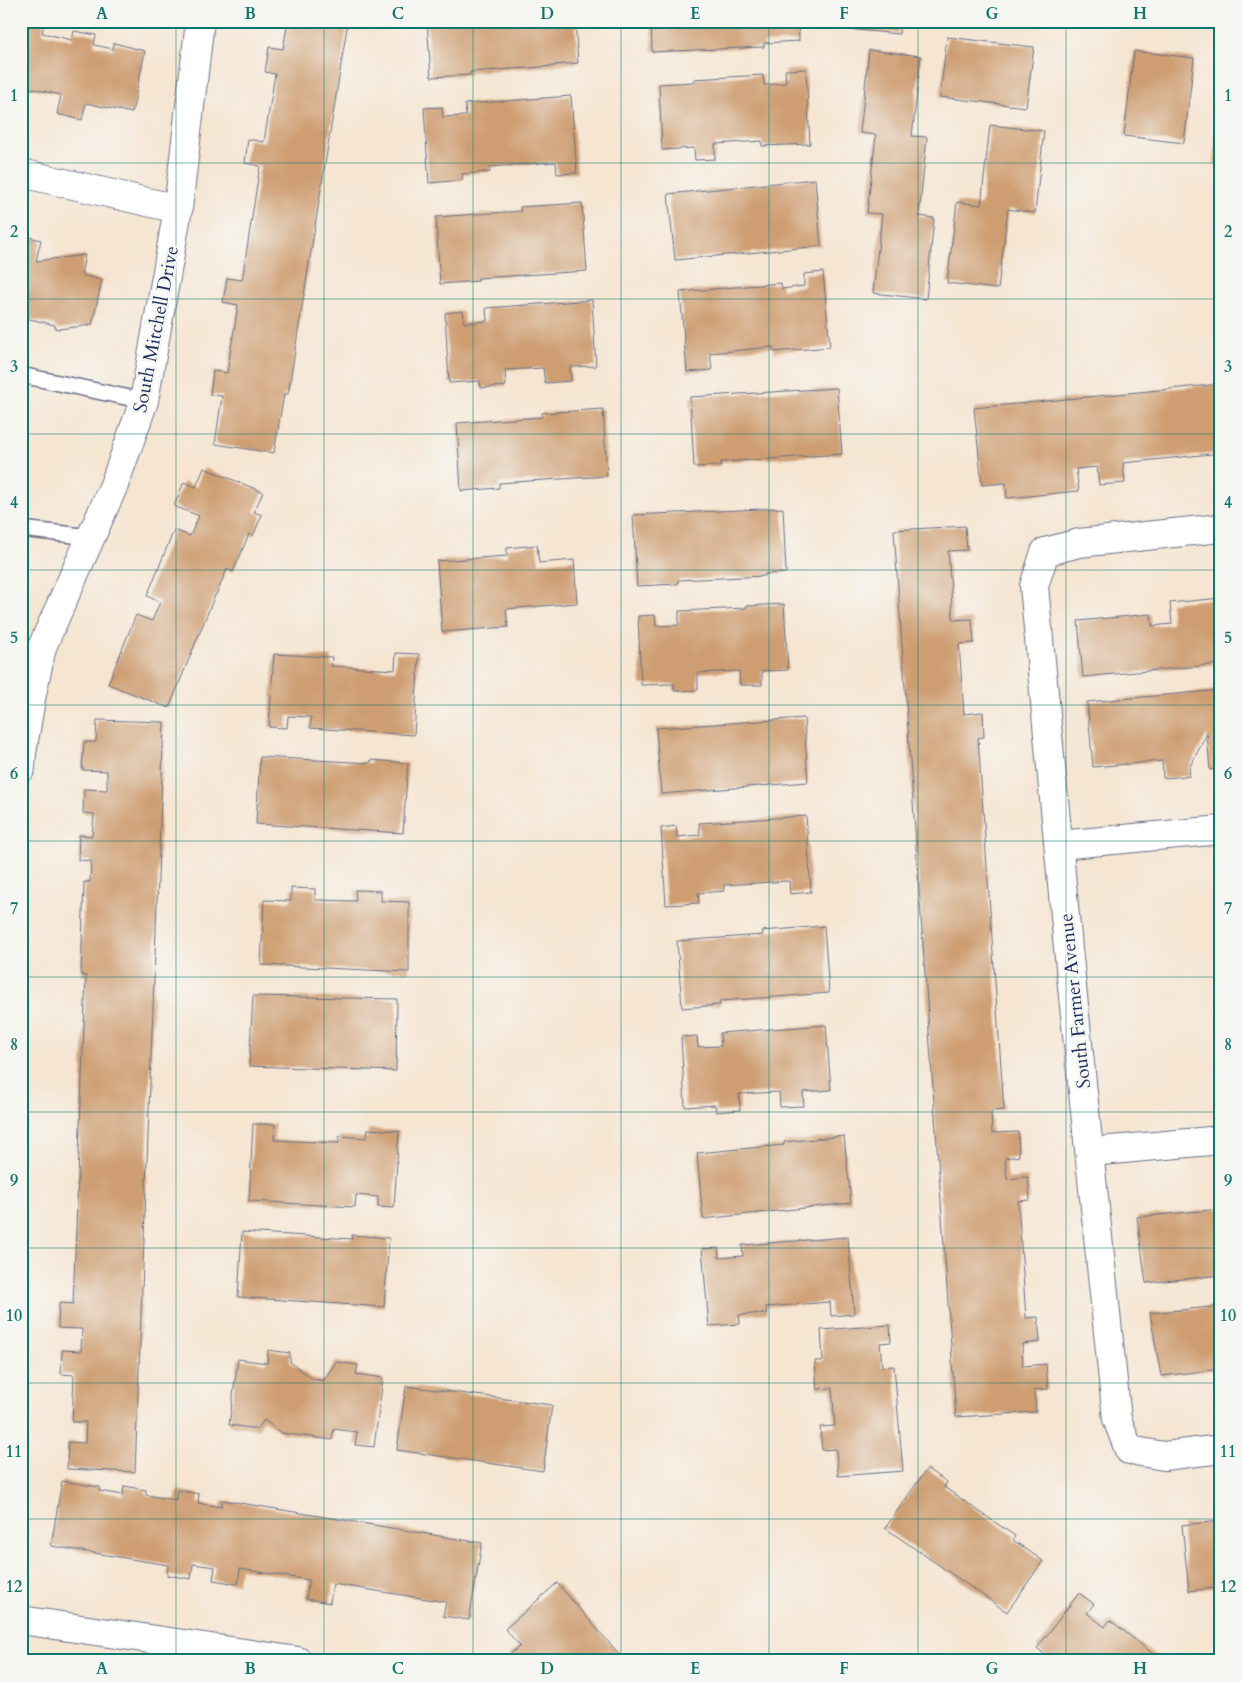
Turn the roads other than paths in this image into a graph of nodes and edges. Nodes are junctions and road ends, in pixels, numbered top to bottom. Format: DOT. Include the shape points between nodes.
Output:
graph roads {
  1 [pos="200,21"];
  2 [pos="21,173"];
  3 [pos="178,209"];
  4 [pos="21,375"];
  5 [pos="144,401"];
  6 [pos="1221,528"];
  7 [pos="21,529"];
  8 [pos="91,537"];
  9 [pos="26,699"];
  10 [pos="21,768"];
  11 [pos="1221,830"];
  12 [pos="1058,845"];
  13 [pos="1221,1140"];
  14 [pos="1090,1152"];
  15 [pos="1221,1449"];
  16 [pos="21,1620"];
  17 [pos="298,1661"];
  1 -- 3 [label="street, South Mitchell Drive"];
  2 -- 3 [label="street"];
  3 -- 5 [label="street, South Mitchell Drive"];
  4 -- 5 [label="lane"];
  5 -- 8 [label="street, South Mitchell Drive" via="114,485"];
  6 -- 12 [label="street, South Farmer Avenue" via="1079,543 1045,552 1034,586"];
  7 -- 8 [label="lane"];
  8 -- 9 [label="street, South Mitchell Drive" via="42,647"];
  9 -- 10 [label="street, South Mitchell Drive"];
  11 -- 12 [label="street"];
  12 -- 14 [label="street, South Farmer Avenue"];
  13 -- 14 [label="street"];
  14 -- 15 [label="street, South Farmer Avenue" via="1117,1419 1129,1450 1164,1456"];
  16 -- 17 [label="street"];
}
